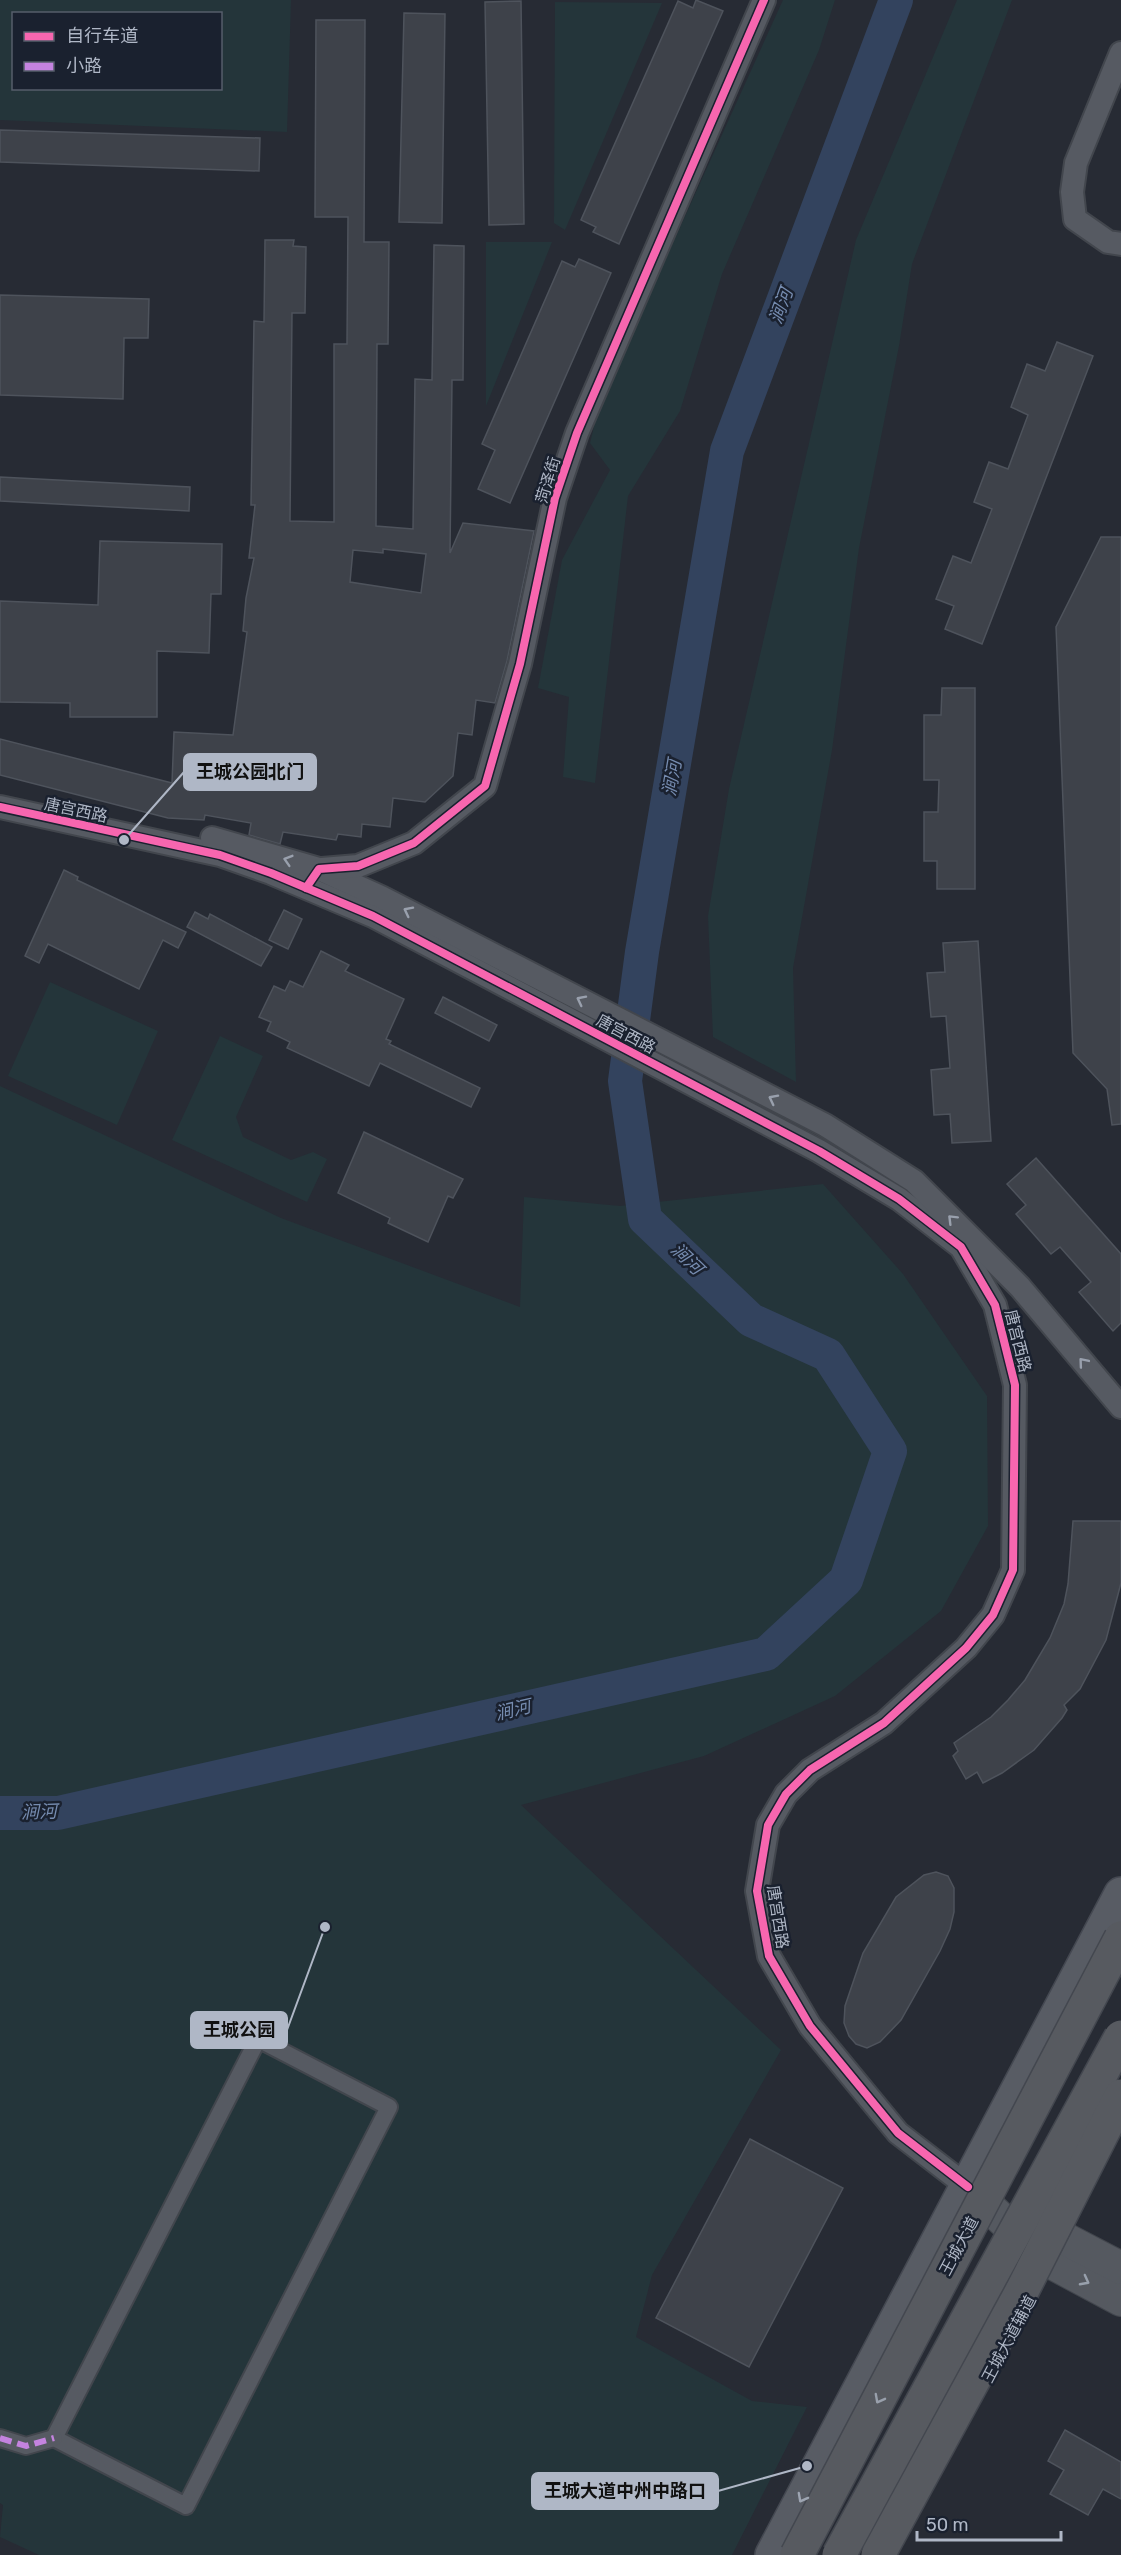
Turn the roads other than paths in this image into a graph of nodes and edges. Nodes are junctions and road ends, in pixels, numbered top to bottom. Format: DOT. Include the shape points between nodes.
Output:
graph roads {
  1 [pos="764,0"];
  2 [pos="1121,53"];
  3 [pos="1121,244"];
  4 [pos="0,794"];
  5 [pos="0,807"];
  6 [pos="313,878"];
  7 [pos="377,907"];
  8 [pos="1121,1407"];
  9 [pos="1121,1894"];
  10 [pos="1121,1938"];
  11 [pos="1121,2037"];
  12 [pos="1121,2078"];
  13 [pos="1121,2096"];
  14 [pos="1121,2121"];
  15 [pos="1092,2174"];
  16 [pos="968,2187"];
  17 [pos="1046,2243"];
  18 [pos="1121,2268"];
  19 [pos="1121,2300"];
  20 [pos="0,2438"];
  21 [pos="54,2438"];
  22 [pos="772,2555"];
  23 [pos="797,2555"];
  24 [pos="839,2555"];
  25 [pos="861,2555"];
  26 [pos="878,2555"];
  27 [pos="895,2555"];
  1 -- 6 [label="street, 菏泽街" via="578,433 555,498 520,663 485,786 414,843 358,866"];
  2 -- 3 [label="street" via="1076,163 1072,192 1075,219 1108,242"];
  6 -- 4 [label="street, 唐宫西路, one-way" via="221,839"];
  5 -- 6 [label="street, 唐宫西路"];
  6 -- 7 [label="street, 唐宫西路"];
  8 -- 7 [label="street, 唐宫西路, one-way" via="1020,1287 914,1181 825,1125"];
  7 -- 16 [label="street, 唐宫西路" via="899,1199 960,1247 995,1305 1015,1385 1013,1570 993,1615 966,1648 884,1723 810,1770 786,1794 768,1825 757,1891 769,1956 810,2026 898,2133"];
  9 -- 16 [label="main road"];
  10 -- 23 [label="highway, 王城大道, one-way, bridge"];
  11 -- 24 [label="highway, bridge"];
  12 -- 15 [label="main road"];
  12 -- 17 [label="main road"];
  13 -- 26 [label="highway, bridge" via="1022,2291"];
  14 -- 15 [label="main road, 王城大道辅道"];
  15 -- 17 [label="main road, 王城大道辅道"];
  16 -- 17 [label="main road, 唐宫西路"];
  16 -- 22 [label="main road, one-way"];
  17 -- 18 [label="main road, 唐宫西路"];
  17 -- 19 [label="main road, 唐宫西路, one-way"];
  17 -- 25 [label="main road"];
  17 -- 27 [label="main road, 王城大道辅道"];
  20 -- 21 [label="street" via="26,2446"];
  21 -- 21 [label="street" via="186,2506 389,2107 258,2039"];
}
